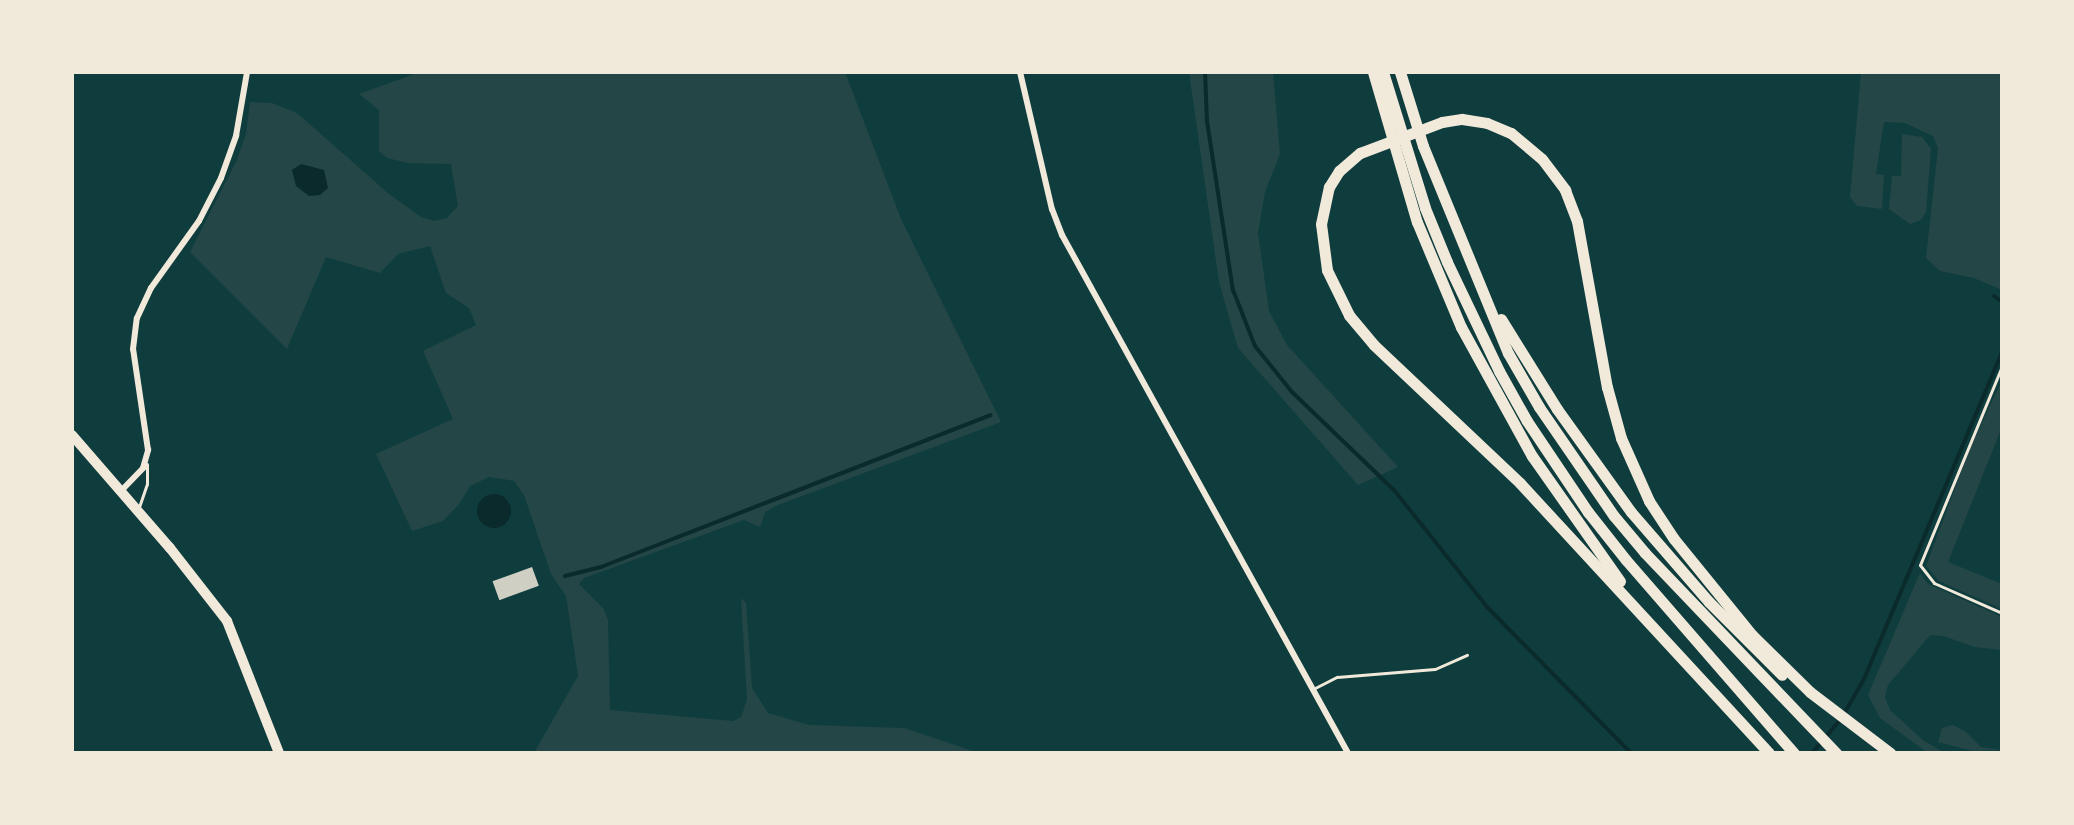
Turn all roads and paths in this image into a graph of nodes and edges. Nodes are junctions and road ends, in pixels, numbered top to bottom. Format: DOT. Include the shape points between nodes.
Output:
graph roads {
  1 [pos="247,72"];
  2 [pos="1020,72"];
  3 [pos="1373,72"];
  4 [pos="1383,72"];
  5 [pos="1400,72"];
  6 [pos="1492,305"];
  7 [pos="2002,366"];
  8 [pos="72,435"];
  9 [pos="147,459"];
  10 [pos="121,491"];
  11 [pos="138,510"];
  12 [pos="2002,613"];
  13 [pos="1648,620"];
  14 [pos="1467,655"];
  15 [pos="1313,689"];
  16 [pos="1808,694"];
  17 [pos="278,753"];
  18 [pos="1348,753"];
  19 [pos="1769,753"];
  20 [pos="1794,753"];
  21 [pos="1836,753"];
  22 [pos="1879,753"];
  23 [pos="1890,753"];
  1 -- 9 [label="street" via="226,166 199,221 151,288 137,318 133,349 147,425"];
  2 -- 15 [label="street" via="1062,235"];
  3 -- 13 [label="highway" via="1417,222 1473,350 1532,456"];
  4 -- 20 [label="highway" via="1447,262 1527,421 1626,560"];
  5 -- 6 [label="highway" via="1429,160"];
  6 -- 16 [label="highway" via="1557,409 1631,512 1709,602"];
  6 -- 21 [label="highway" via="1508,353 1614,516"];
  7 -- 12 [label="lane" via="1920,565 1934,583"];
  8 -- 10 [label="main road"];
  9 -- 10 [label="street"];
  9 -- 11 [label="lane" via="147,484"];
  10 -- 11 [label="main road"];
  11 -- 17 [label="main road" via="227,621"];
  13 -- 16 [label="highway" via="1499,462 1374,345 1343,304 1324,259 1324,204 1339,171 1373,146 1442,122 1475,120 1511,133 1558,179 1582,239 1607,387 1637,478 1689,558"];
  13 -- 19 [label="highway"];
  14 -- 15 [label="lane" via="1427,671 1337,677"];
  15 -- 18 [label="street"];
  16 -- 22 [label="highway"];
  16 -- 23 [label="highway"];
}
